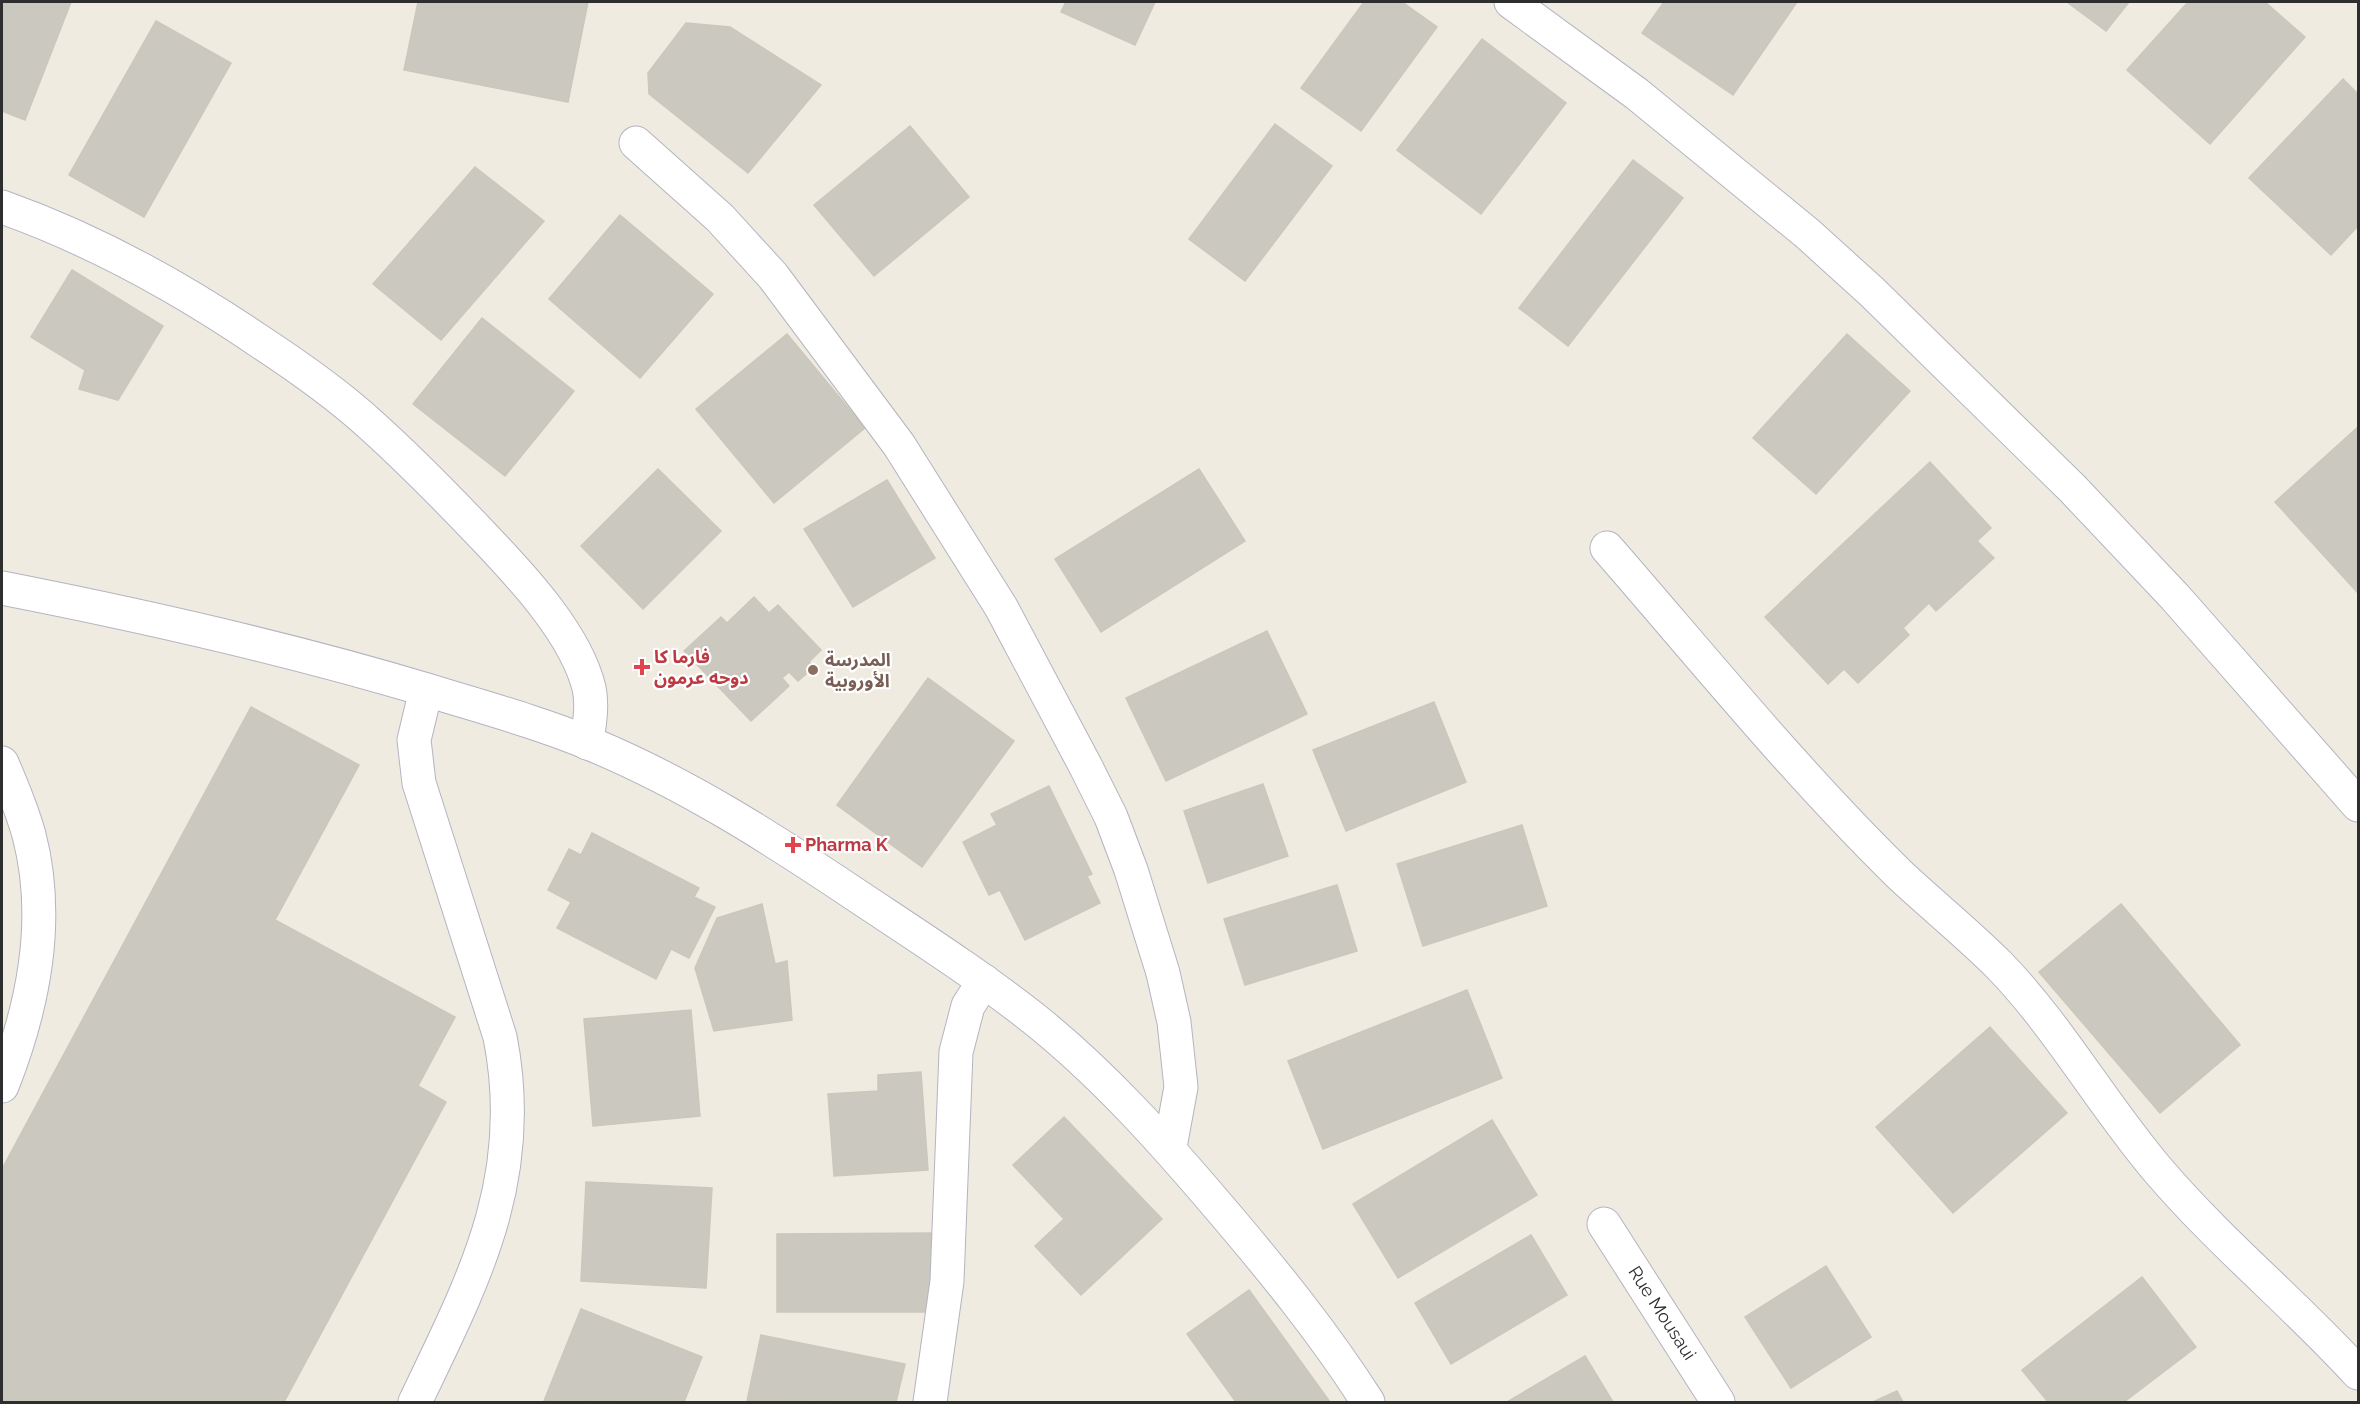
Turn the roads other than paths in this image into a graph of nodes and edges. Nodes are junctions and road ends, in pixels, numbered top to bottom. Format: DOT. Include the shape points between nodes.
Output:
graph roads {
  1 [pos="1511,2"];
  2 [pos="636,143"];
  3 [pos="2,207"];
  4 [pos="1607,548"];
  5 [pos="2,588"];
  6 [pos="426,690"];
  7 [pos="587,743"];
  8 [pos="2,763"];
  9 [pos="2358,804"];
  10 [pos="984,981"];
  11 [pos="2,1086"];
  12 [pos="1170,1147"];
  13 [pos="1604,1224"];
  14 [pos="2358,1373"];
  15 [pos="415,1402"];
  16 [pos="930,1402"];
  17 [pos="1368,1402"];
  18 [pos="1718,1402"];
  1 -- 9 [label="street" via="1637,94 1808,234 1872,292 2073,489 2175,597"];
  2 -- 12 [label="street" via="720,218 773,276 899,445 1001,607 1081,756 1131,870 1163,974 1179,1055 1181,1087"];
  3 -- 7 [label="street" via="56,226 152,273 309,374 370,424 510,564 569,642 590,691"];
  4 -- 14 [label="street" via="1815,785 1899,874 1998,964 2031,1001 2120,1122 2192,1208"];
  5 -- 6 [label="street" via="337,662"];
  6 -- 7 [label="street"];
  6 -- 15 [label="street" via="414,740 415,762 500,1037 509,1113 502,1179 488,1239"];
  7 -- 10 [label="street" via="638,764 732,814"];
  8 -- 11 [label="street" via="29,836 39,910 31,988"];
  10 -- 12 [label="street" via="1068,1048"];
  10 -- 16 [label="street" via="968,1006 956,1052 947,1281"];
  12 -- 17 [label="street" via="1298,1303"];
  13 -- 18 [label="street, Rue Mousaui"];
}
